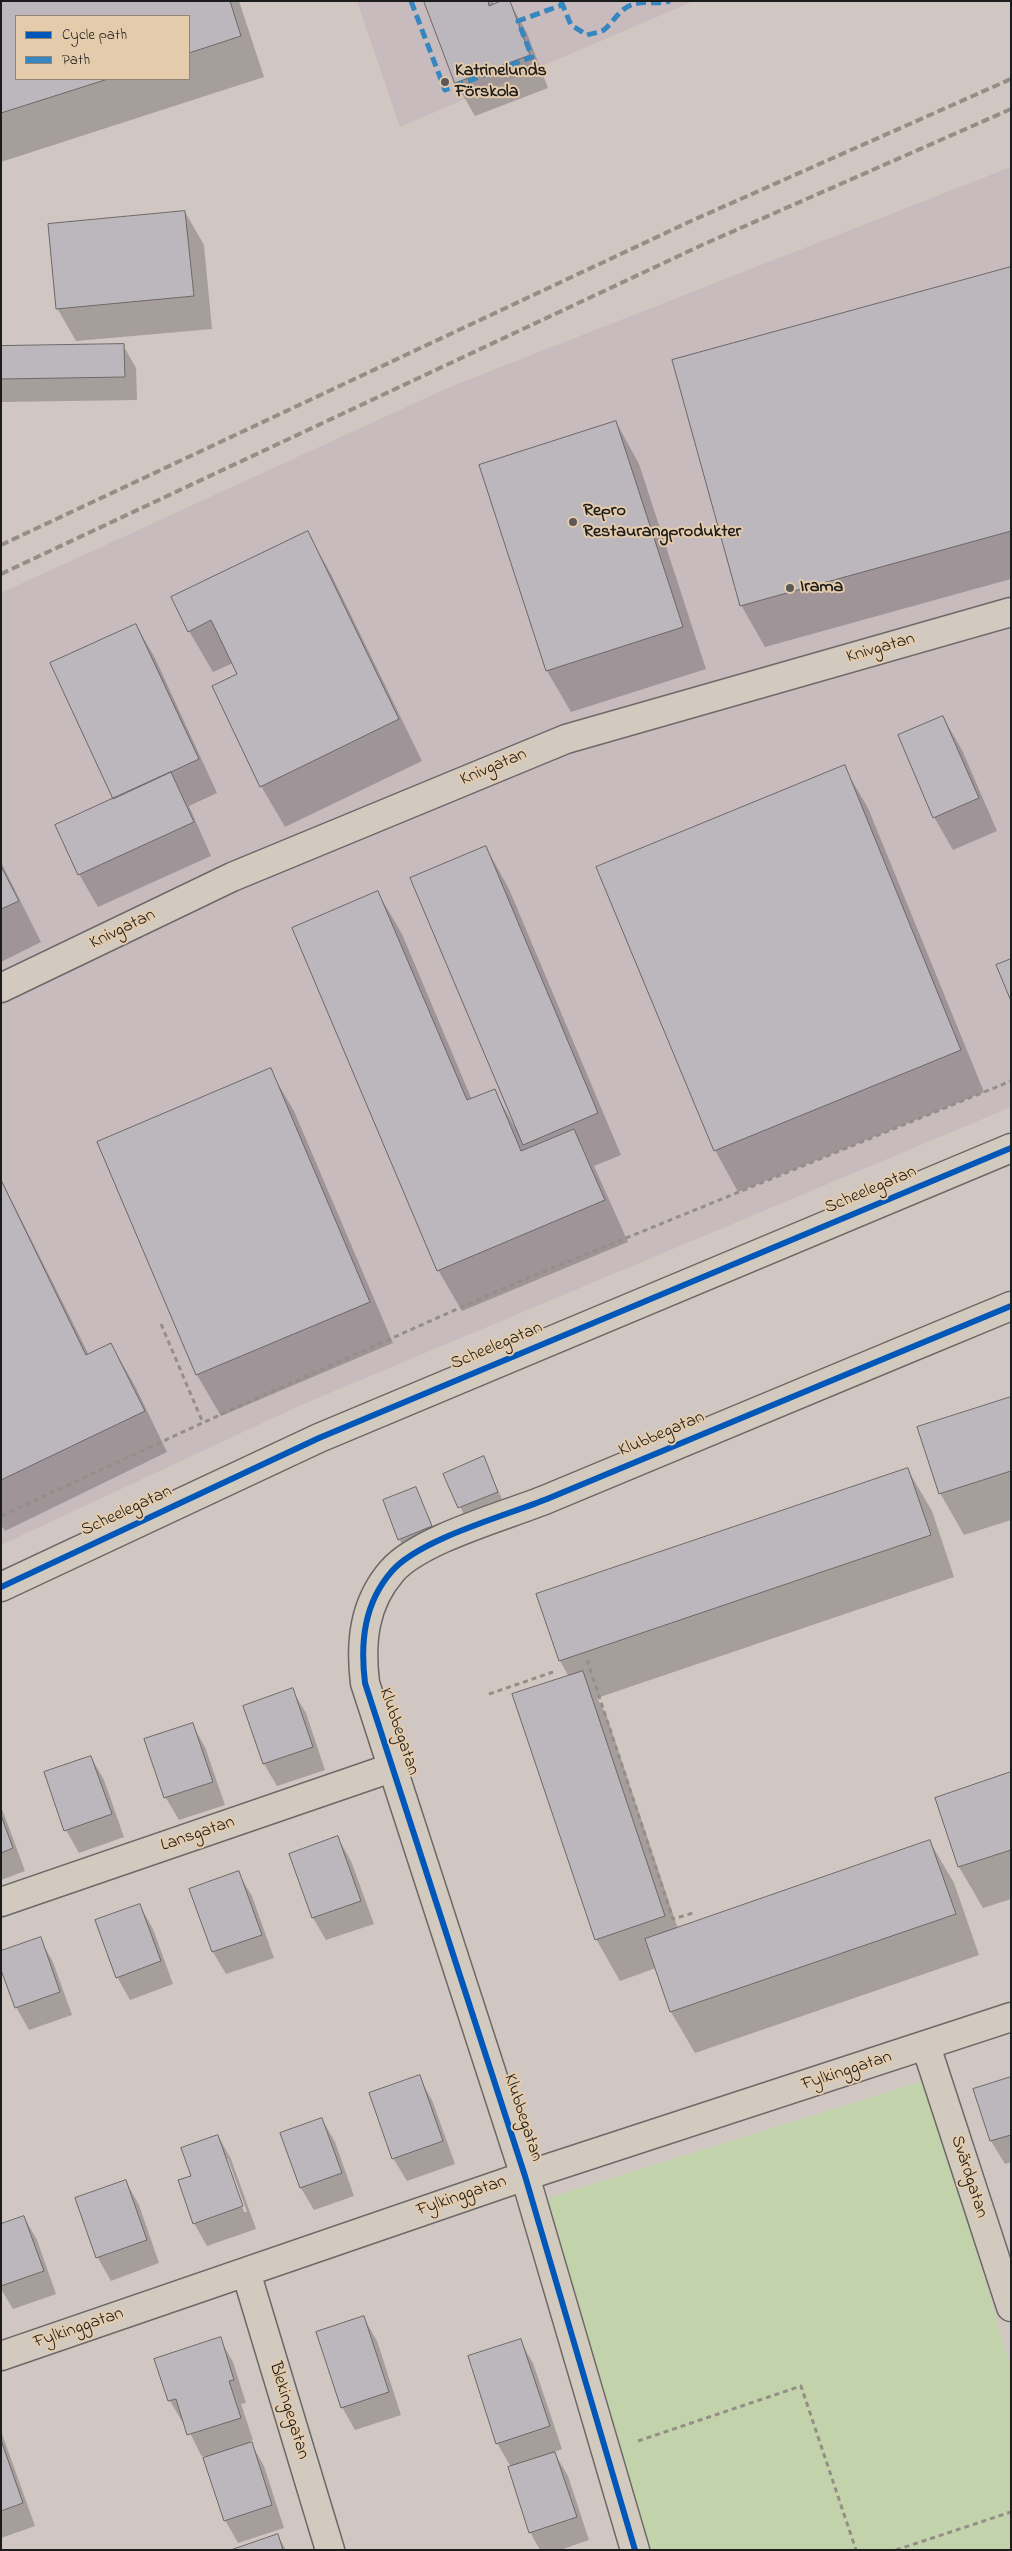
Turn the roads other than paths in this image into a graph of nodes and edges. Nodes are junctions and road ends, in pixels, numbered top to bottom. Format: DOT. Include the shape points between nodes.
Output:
graph roads {
  1 [pos="1011,612"];
  2 [pos="1,988"];
  3 [pos="1011,1148"];
  4 [pos="1011,1306"];
  5 [pos="1,1587"];
  6 [pos="394,1767"];
  7 [pos="1,1902"];
  8 [pos="1011,2017"];
  9 [pos="926,2046"];
  10 [pos="525,2176"];
  11 [pos="246,2272"];
  12 [pos="1011,2307"];
  13 [pos="1,2356"];
  14 [pos="330,2550"];
  15 [pos="635,2550"];
  1 -- 2 [label="street, Knivgatan" via="566,739 232,877"];
  3 -- 5 [label="street, Scheelegatan" via="319,1438"];
  4 -- 6 [label="street, Klubbegatan" via="412,1554 392,1570 373,1597 362,1653 365,1683"];
  6 -- 7 [label="street, Lansgatan"];
  6 -- 10 [label="street, Klubbegatan"];
  8 -- 9 [label="street, Fylkinggatan"];
  9 -- 10 [label="street, Fylkinggatan"];
  9 -- 12 [label="street, Svärdgatan"];
  10 -- 11 [label="street, Fylkinggatan"];
  10 -- 15 [label="street, Klubbegatan"];
  11 -- 13 [label="street, Fylkinggatan"];
  11 -- 14 [label="street, Blekingegatan"];
}
